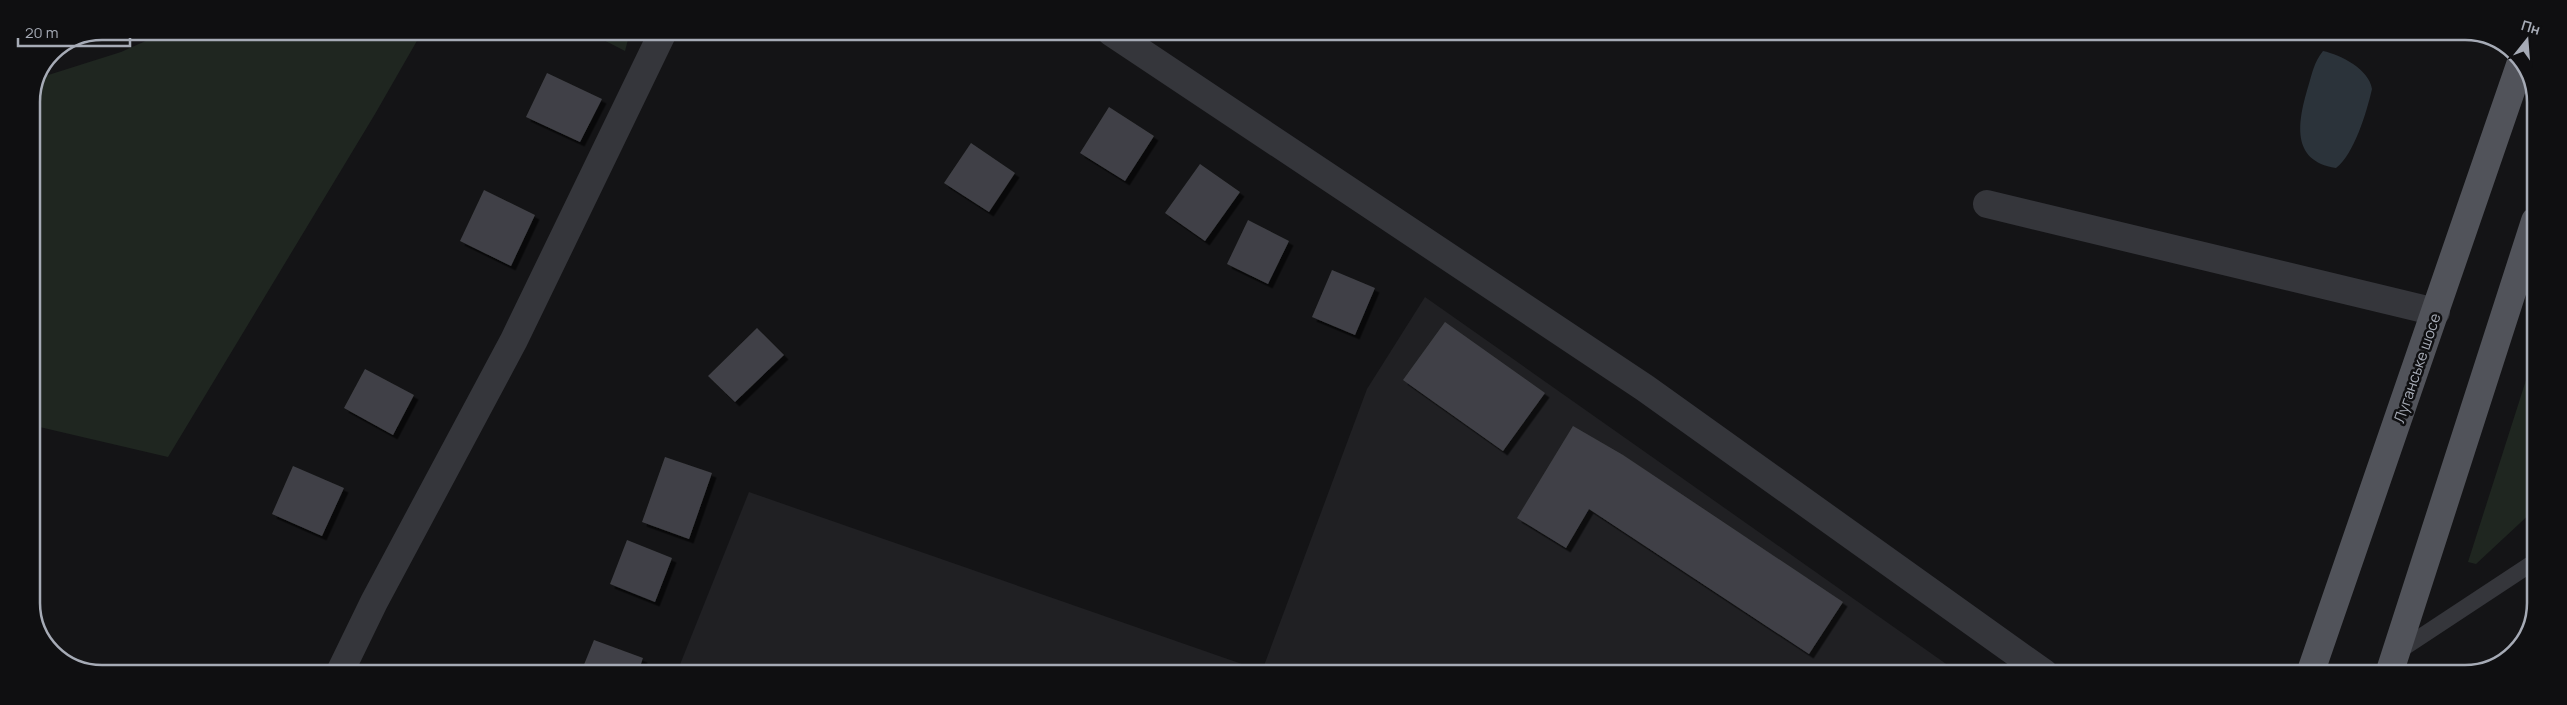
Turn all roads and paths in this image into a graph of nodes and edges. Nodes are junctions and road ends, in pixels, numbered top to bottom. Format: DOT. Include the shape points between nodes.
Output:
graph roads {
  1 [pos="659,40"];
  2 [pos="1123,40"];
  3 [pos="2518,70"];
  4 [pos="1987,204"];
  5 [pos="2527,251"];
  6 [pos="2436,312"];
  7 [pos="2527,567"];
  8 [pos="2393,663"];
  9 [pos="343,665"];
  10 [pos="2033,665"];
  11 [pos="2313,665"];
  1 -- 9 [label="street" via="514,340"];
  2 -- 10 [label="street" via="1645,388"];
  3 -- 6 [label="main road, Луганське шосе"];
  4 -- 6 [label="street"];
  5 -- 8 [label="main road"];
  6 -- 11 [label="main road, Луганське шосе"];
  7 -- 8 [label="lane"];
}
